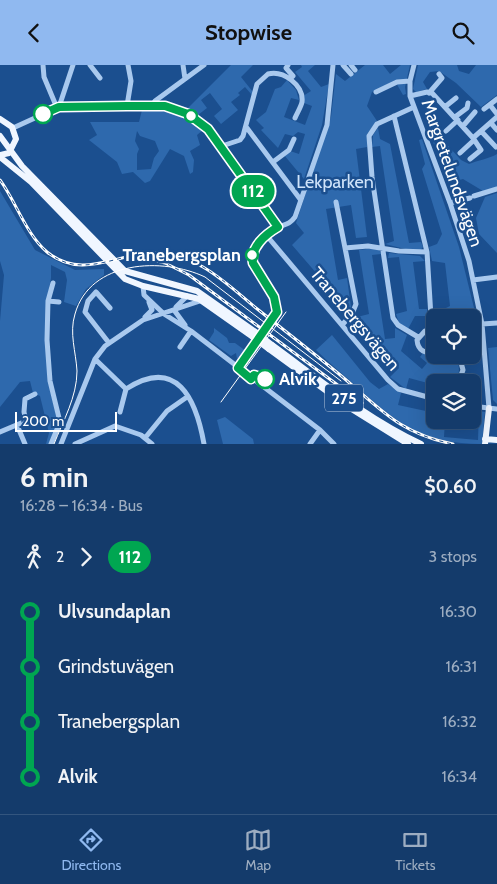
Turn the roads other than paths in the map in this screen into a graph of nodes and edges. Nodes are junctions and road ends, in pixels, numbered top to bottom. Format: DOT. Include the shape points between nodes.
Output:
graph roads {
  1 [pos="43,65"];
  2 [pos="73,65"];
  3 [pos="90,65"];
  4 [pos="128,65"];
  5 [pos="183,65"];
  6 [pos="204,65"];
  7 [pos="288,65"];
  8 [pos="333,65"];
  9 [pos="344,65"];
  10 [pos="414,65"];
  11 [pos="352,70"];
  12 [pos="438,74"];
  13 [pos="100,78"];
  14 [pos="186,79"];
  15 [pos="290,79"];
  16 [pos="410,81"];
  17 [pos="376,92"];
  18 [pos="429,93"];
  19 [pos="410,96"];
  20 [pos="456,98"];
  21 [pos="497,99"];
  22 [pos="468,103"];
  23 [pos="490,105"];
  24 [pos="127,106"];
  25 [pos="152,106"];
  26 [pos="58,107"];
  27 [pos="414,107"];
  28 [pos="446,107"];
  29 [pos="484,109"];
  30 [pos="475,112"];
  31 [pos="394,116"];
  32 [pos="497,116"];
  33 [pos="1,117"];
  34 [pos="296,118"];
  35 [pos="456,119"];
  36 [pos="24,123"];
  37 [pos="491,123"];
  38 [pos="463,126"];
  39 [pos="247,127"];
  40 [pos="13,128"];
  41 [pos="497,130"];
  42 [pos="446,131"];
  43 [pos="481,131"];
  44 [pos="0,136"];
  45 [pos="294,139"];
  46 [pos="473,139"];
  47 [pos="14,145"];
  48 [pos="222,146"];
  49 [pos="496,147"];
  50 [pos="460,153"];
  51 [pos="0,156"];
  52 [pos="470,159"];
  53 [pos="272,162"];
  54 [pos="497,189"];
  55 [pos="300,199"];
  56 [pos="336,202"];
  57 [pos="450,203"];
  58 [pos="278,227"];
  59 [pos="267,236"];
  60 [pos="345,248"];
  61 [pos="383,248"];
  62 [pos="427,252"];
  63 [pos="497,277"];
  64 [pos="473,280"];
  65 [pos="53,283"];
  66 [pos="143,287"];
  67 [pos="185,288"];
  68 [pos="144,295"];
  69 [pos="187,296"];
  70 [pos="48,301"];
  71 [pos="203,301"];
  72 [pos="59,302"];
  73 [pos="110,308"];
  74 [pos="174,309"];
  75 [pos="430,309"];
  76 [pos="164,314"];
  77 [pos="143,320"];
  78 [pos="497,323"];
  79 [pos="342,325"];
  80 [pos="482,325"];
  81 [pos="190,330"];
  82 [pos="426,331"];
  83 [pos="255,335"];
  84 [pos="418,337"];
  85 [pos="109,343"];
  86 [pos="180,347"];
  87 [pos="271,347"];
  88 [pos="426,353"];
  89 [pos="95,359"];
  90 [pos="238,368"];
  91 [pos="126,389"];
  92 [pos="34,394"];
  93 [pos="188,397"];
  94 [pos="426,397"];
  95 [pos="481,407"];
  96 [pos="489,408"];
  97 [pos="497,409"];
  98 [pos="120,412"];
  99 [pos="17,425"];
  100 [pos="320,430"];
  101 [pos="0,432"];
  102 [pos="145,438"];
  103 [pos="497,440"];
  104 [pos="88,441"];
  105 [pos="485,441"];
  106 [pos="25,444"];
  107 [pos="51,444"];
  108 [pos="61,444"];
  109 [pos="75,444"];
  110 [pos="152,444"];
  111 [pos="204,444"];
  112 [pos="310,444"];
  113 [pos="334,444"];
  114 [pos="408,444"];
  115 [pos="421,444"];
  1 -- 26 [label="street" via="44,77"];
  2 -- 26 [label="street"];
  3 -- 13 [label="street"];
  4 -- 24 [label="street" via="131,81"];
  5 -- 14 [label="street"];
  6 -- 14 [label="street"];
  7 -- 15 [label="street" via="286,67 293,76"];
  8 -- 55 [label="street" via="327,125"];
  9 -- 11 [label="street"];
  10 -- 16 [label="street, Margretelundsvägen"];
  12 -- 18 [label="street" via="442,78"];
  14 -- 25 [label="street"];
  15 -- 34 [label="street" via="302,101"];
  15 -- 39 [label="street" via="275,73 259,80"];
  16 -- 17 [label="street" via="397,82"];
  16 -- 19 [label="street, Margretelundsvägen"];
  18 -- 19 [label="street"];
  18 -- 28 [label="street"];
  19 -- 27 [label="street, Margretelundsvägen"];
  20 -- 28 [label="street"];
  21 -- 23 [label="street"];
  22 -- 35 [label="street" via="467,109"];
  23 -- 29 [label="street"];
  23 -- 32 [label="street"];
  24 -- 25 [label="street"];
  24 -- 26 [label="street"];
  25 -- 48 [label="street" via="174,108 188,114 208,129"];
  26 -- 36 [label="street"];
  27 -- 31 [label="street"];
  27 -- 57 [label="street, Margretelundsvägen"];
  28 -- 35 [label="street"];
  30 -- 38 [label="street"];
  31 -- 61 [label="street" via="377,124 369,136"];
  31 -- 62 [label="street"];
  32 -- 37 [label="street"];
  33 -- 40 [label="main road"];
  35 -- 38 [label="street"];
  35 -- 42 [label="street"];
  36 -- 40 [label="street"];
  36 -- 47 [label="street"];
  37 -- 41 [label="street"];
  37 -- 43 [label="street"];
  38 -- 46 [label="street"];
  39 -- 48 [label="street" via="240,140"];
  39 -- 53 [label="street"];
  40 -- 47 [label="main road"];
  43 -- 46 [label="street"];
  43 -- 49 [label="street"];
  44 -- 47 [label="main road, 275"];
  45 -- 53 [label="street" via="289,150"];
  46 -- 50 [label="street"];
  46 -- 52 [label="street" via="481,150"];
  47 -- 51 [label="main road" via="7,155"];
  47 -- 67 [label="main road, 275" via="34,177 125,271"];
  48 -- 58 [label="street"];
  51 -- 66 [label="main road, 275" via="31,182 125,279"];
  53 -- 55 [label="street"];
  54 -- 57 [label="street"];
  55 -- 58 [label="street" via="292,221"];
  56 -- 60 [label="street"];
  57 -- 64 [label="street, Margretelundsvägen"];
  58 -- 59 [label="street"];
  59 -- 79 [label="street, Tranebergsvägen"];
  59 -- 90 [label="street" via="254,249 252,260 274,297 277,312"];
  60 -- 61 [label="street" via="368,245"];
  60 -- 79 [label="street" via="356,304 352,315"];
  61 -- 62 [label="street"];
  61 -- 84 [label="street" via="393,318 398,325"];
  62 -- 75 [label="street"];
  63 -- 64 [label="street"];
  64 -- 80 [label="street, Margretelundsvägen"];
  65 -- 70 [label="street"];
  66 -- 67 [label="main road" via="149,283"];
  66 -- 68 [label="street"];
  66 -- 69 [label="main road, 275"];
  67 -- 69 [label="main road"];
  67 -- 83 [label="main road, 275" via="207,297"];
  68 -- 76 [label="street"];
  68 -- 77 [label="street" via="152,308"];
  69 -- 71 [label="main road, 275"];
  69 -- 74 [label="street"];
  70 -- 72 [label="street"];
  70 -- 107 [label="street" via="48,363 60,422"];
  71 -- 74 [label="street"];
  71 -- 83 [label="main road, 275"];
  73 -- 85 [label="street" via="96,292 88,301 86,312"];
  74 -- 76 [label="street"];
  74 -- 81 [label="street"];
  76 -- 77 [label="street"];
  76 -- 81 [label="street"];
  77 -- 85 [label="street"];
  78 -- 80 [label="street"];
  79 -- 94 [label="street, Tranebergsvägen" via="398,389"];
  80 -- 96 [label="street, Margretelundsvägen"];
  81 -- 86 [label="street"];
  81 -- 90 [label="street"];
  82 -- 84 [label="street"];
  83 -- 87 [label="main road, 275, bridge"];
  84 -- 88 [label="street" via="420,349"];
  85 -- 89 [label="street"];
  87 -- 114 [label="main road, 275" via="350,408"];
  87 -- 115 [label="main road, 275" via="353,404"];
  89 -- 91 [label="street"];
  89 -- 108 [label="street"];
  90 -- 100 [label="street"];
  91 -- 93 [label="street" via="150,377 168,377"];
  91 -- 98 [label="street"];
  92 -- 99 [label="street" via="25,399 26,421"];
  93 -- 102 [label="street" via="167,411"];
  93 -- 111 [label="street"];
  95 -- 96 [label="street"];
  96 -- 97 [label="street"];
  96 -- 105 [label="main road"];
  99 -- 101 [label="street"];
  99 -- 106 [label="street"];
  100 -- 112 [label="street"];
  100 -- 113 [label="street"];
  102 -- 104 [label="street" via="115,425"];
  102 -- 110 [label="street"];
  103 -- 105 [label="main road"];
  104 -- 109 [label="street"];
}
